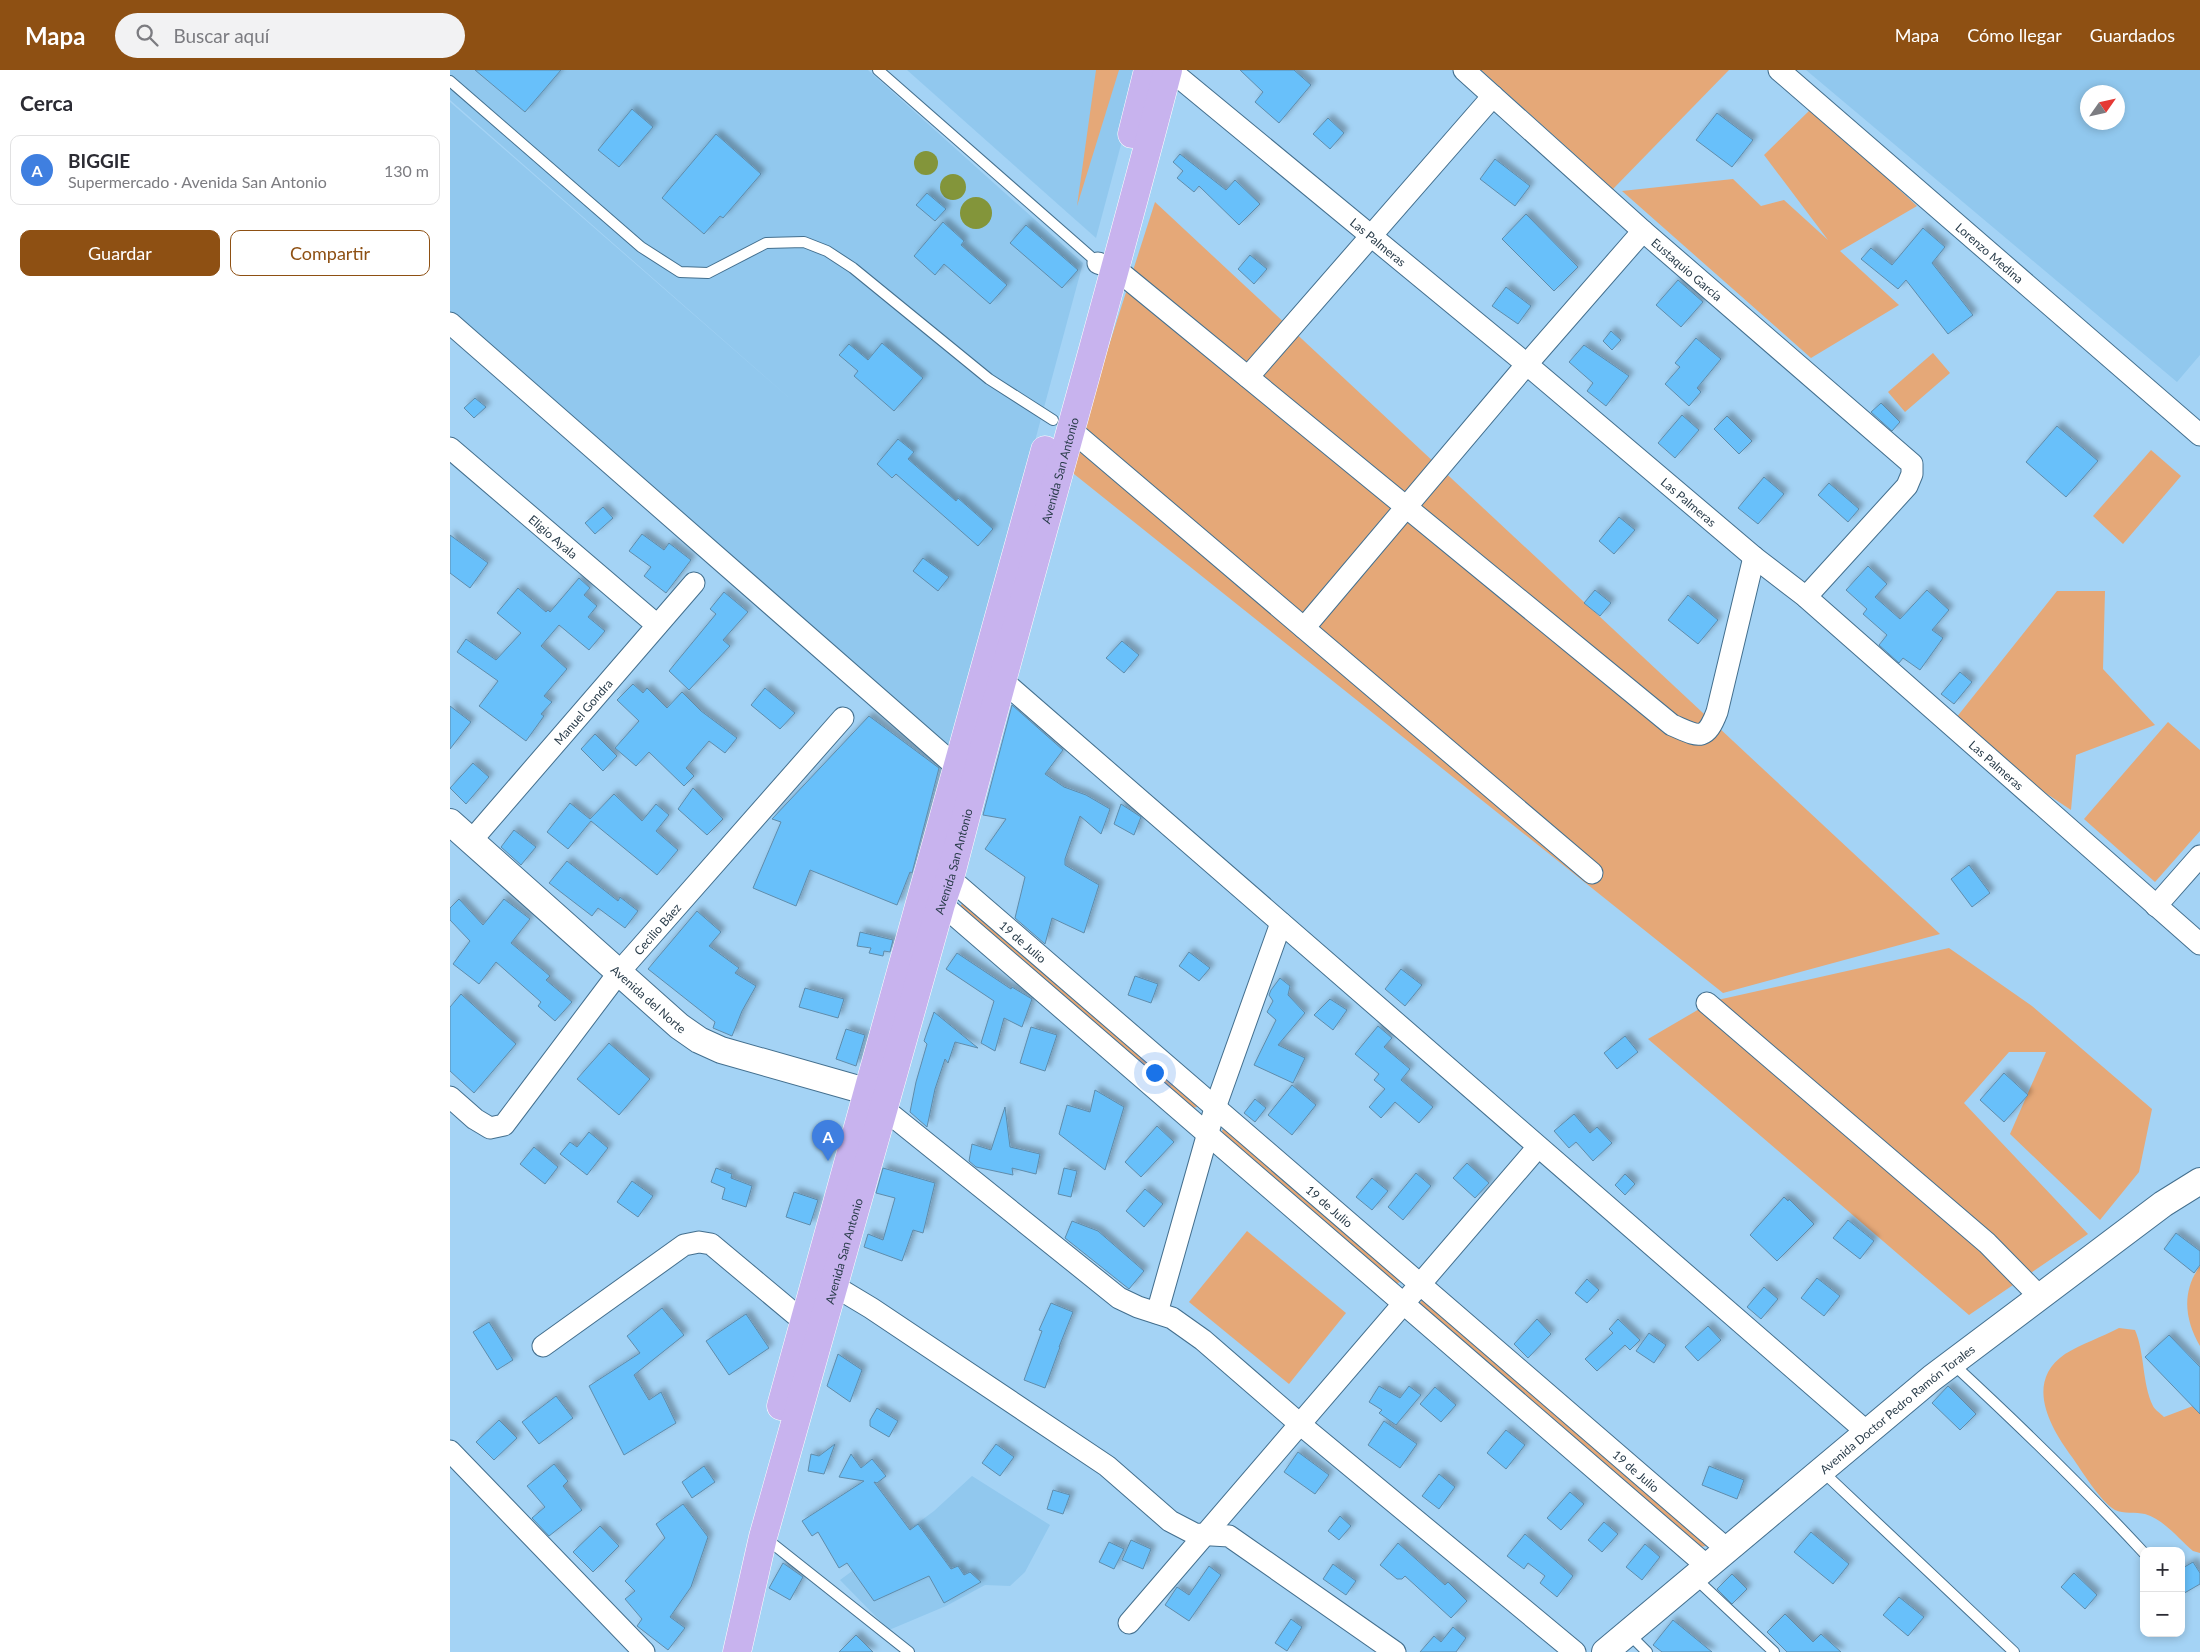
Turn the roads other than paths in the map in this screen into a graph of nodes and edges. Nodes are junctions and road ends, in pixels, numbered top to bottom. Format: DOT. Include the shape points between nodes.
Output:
graph roads {
  1 [pos="878,70"];
  2 [pos="1148,70"];
  3 [pos="1169,70"];
  4 [pos="1464,70"];
  5 [pos="1778,70"];
  6 [pos="450,81"];
  7 [pos="1493,96"];
  8 [pos="1644,231"];
  9 [pos="1371,236"];
  10 [pos="1107,266"];
  11 [pos="450,323"];
  12 [pos="1527,364"];
  13 [pos="1248,377"];
  14 [pos="1061,425"];
  15 [pos="2200,435"];
  16 [pos="450,448"];
  17 [pos="1406,507"];
  18 [pos="1754,557"];
  19 [pos="694,583"];
  20 [pos="1806,597"];
  21 [pos="657,625"];
  22 [pos="1304,628"];
  23 [pos="1002,681"];
  24 [pos="843,718"];
  25 [pos="966,775"];
  26 [pos="450,822"];
  27 [pos="471,841"];
  28 [pos="2200,856"];
  29 [pos="1592,873"];
  30 [pos="937,884"];
  31 [pos="2156,906"];
  32 [pos="1281,923"];
  33 [pos="2200,944"];
  34 [pos="620,971"];
  35 [pos="1707,1003"];
  36 [pos="450,1097"];
  37 [pos="876,1101"];
  38 [pos="1215,1108"];
  39 [pos="1207,1134"];
  40 [pos="1538,1147"];
  41 [pos="2200,1180"];
  42 [pos="826,1281"];
  43 [pos="1419,1284"];
  44 [pos="2040,1297"];
  45 [pos="1402,1303"];
  46 [pos="1157,1313"];
  47 [pos="812,1329"];
  48 [pos="543,1346"];
  49 [pos="1952,1363"];
  50 [pos="1300,1425"];
  51 [pos="1868,1433"];
  52 [pos="450,1450"];
  53 [pos="1822,1470"];
  54 [pos="1204,1535"];
  55 [pos="763,1537"];
  56 [pos="2140,1549"];
  57 [pos="1728,1550"];
  58 [pos="1702,1573"];
  59 [pos="1129,1623"];
  60 [pos="1628,1634"];
  61 [pos="644,1652"];
  62 [pos="718,1652"];
  63 [pos="737,1652"];
  64 [pos="908,1652"];
  65 [pos="1395,1652"];
  66 [pos="1575,1652"];
  67 [pos="1605,1652"];
  68 [pos="1647,1652"];
  69 [pos="1774,1652"];
  70 [pos="2014,1652"];
  1 -- 10 [label="lane"];
  2 -- 10 [label="main road, Avenida San Antonio"];
  3 -- 9 [label="street, Las Palmeras"];
  3 -- 10 [label="main road, Avenida San Antonio"];
  4 -- 7 [label="street, Eustaquio García"];
  5 -- 15 [label="street, Lorenzo Medina"];
  6 -- 14 [label="lane" via="641,247 680,272 708,272 766,243 804,242 827,251 853,268 989,379"];
  7 -- 8 [label="street, Eustaquio García"];
  7 -- 9 [label="street"];
  8 -- 12 [label="street"];
  8 -- 20 [label="street, Eustaquio García" via="1912,464 1907,486"];
  9 -- 12 [label="street, Las Palmeras"];
  9 -- 13 [label="street"];
  10 -- 13 [label="street"];
  10 -- 14 [label="main road, Avenida San Antonio"];
  11 -- 25 [label="street"];
  12 -- 17 [label="street"];
  12 -- 18 [label="street, Las Palmeras"];
  13 -- 17 [label="street"];
  14 -- 22 [label="street"];
  14 -- 23 [label="main road, Avenida San Antonio"];
  14 -- 25 [label="main road, Avenida San Antonio"];
  16 -- 21 [label="street, Eligio Ayala"];
  17 -- 18 [label="street" via="1672,725 1696,736 1711,727 1717,712"];
  17 -- 22 [label="street"];
  18 -- 20 [label="street, Las Palmeras"];
  19 -- 21 [label="street, Manuel Gondra"];
  20 -- 31 [label="street, Las Palmeras"];
  21 -- 27 [label="street, Manuel Gondra"];
  22 -- 29 [label="street"];
  23 -- 25 [label="main road, Avenida San Antonio"];
  23 -- 32 [label="street"];
  24 -- 34 [label="street, Cecilio Báez"];
  25 -- 30 [label="main road, Avenida San Antonio"];
  26 -- 27 [label="street, Avenida del Norte"];
  27 -- 34 [label="street, Avenida del Norte"];
  28 -- 31 [label="street"];
  30 -- 37 [label="main road, Avenida San Antonio"];
  30 -- 38 [label="street, 19 de Julio"];
  30 -- 39 [label="street, 19 de Julio"];
  31 -- 33 [label="street, Las Palmeras"];
  32 -- 38 [label="street"];
  32 -- 40 [label="street"];
  34 -- 36 [label="street, Cecilio Báez" via="504,1125 490,1128"];
  34 -- 37 [label="street, Avenida del Norte" via="679,1026 699,1040"];
  35 -- 44 [label="street" via="1987,1243"];
  37 -- 42 [label="main road, Avenida San Antonio"];
  37 -- 46 [label="street" via="1119,1298"];
  38 -- 39 [label="street"];
  38 -- 43 [label="street, 19 de Julio"];
  39 -- 45 [label="street, 19 de Julio"];
  39 -- 46 [label="street"];
  40 -- 43 [label="street"];
  40 -- 51 [label="street"];
  41 -- 44 [label="street, Avenida Doctor Pedro Ramón Torales"];
  42 -- 47 [label="main road, Avenida San Antonio"];
  42 -- 54 [label="street" via="1108,1466 1170,1520 1195,1534"];
  43 -- 45 [label="street"];
  43 -- 57 [label="street, 19 de Julio"];
  44 -- 49 [label="street, Avenida Doctor Pedro Ramón Torales"];
  45 -- 50 [label="street"];
  45 -- 58 [label="street, 19 de Julio"];
  46 -- 50 [label="street" via="1172,1318 1203,1340"];
  47 -- 48 [label="street" via="711,1244 699,1242 684,1245"];
  47 -- 55 [label="main road, Avenida San Antonio"];
  47 -- 62 [label="main road, Avenida San Antonio" via="747,1525"];
  49 -- 51 [label="street, Avenida Doctor Pedro Ramón Torales"];
  49 -- 56 [label="lane" via="2047,1451"];
  50 -- 54 [label="street"];
  50 -- 66 [label="street"];
  51 -- 53 [label="street, Avenida Doctor Pedro Ramón Torales"];
  52 -- 61 [label="street"];
  53 -- 57 [label="street, Avenida Doctor Pedro Ramón Torales"];
  53 -- 70 [label="lane"];
  54 -- 59 [label="street"];
  54 -- 65 [label="street" via="1229,1536"];
  55 -- 63 [label="main road, Avenida San Antonio"];
  55 -- 64 [label="lane"];
  57 -- 58 [label="street, Avenida Doctor Pedro Ramón Torales"];
  58 -- 60 [label="street, Avenida Doctor Pedro Ramón Torales"];
  58 -- 69 [label="lane"];
  60 -- 67 [label="street, Avenida Doctor Pedro Ramón Torales"];
  60 -- 68 [label="lane"];
}
